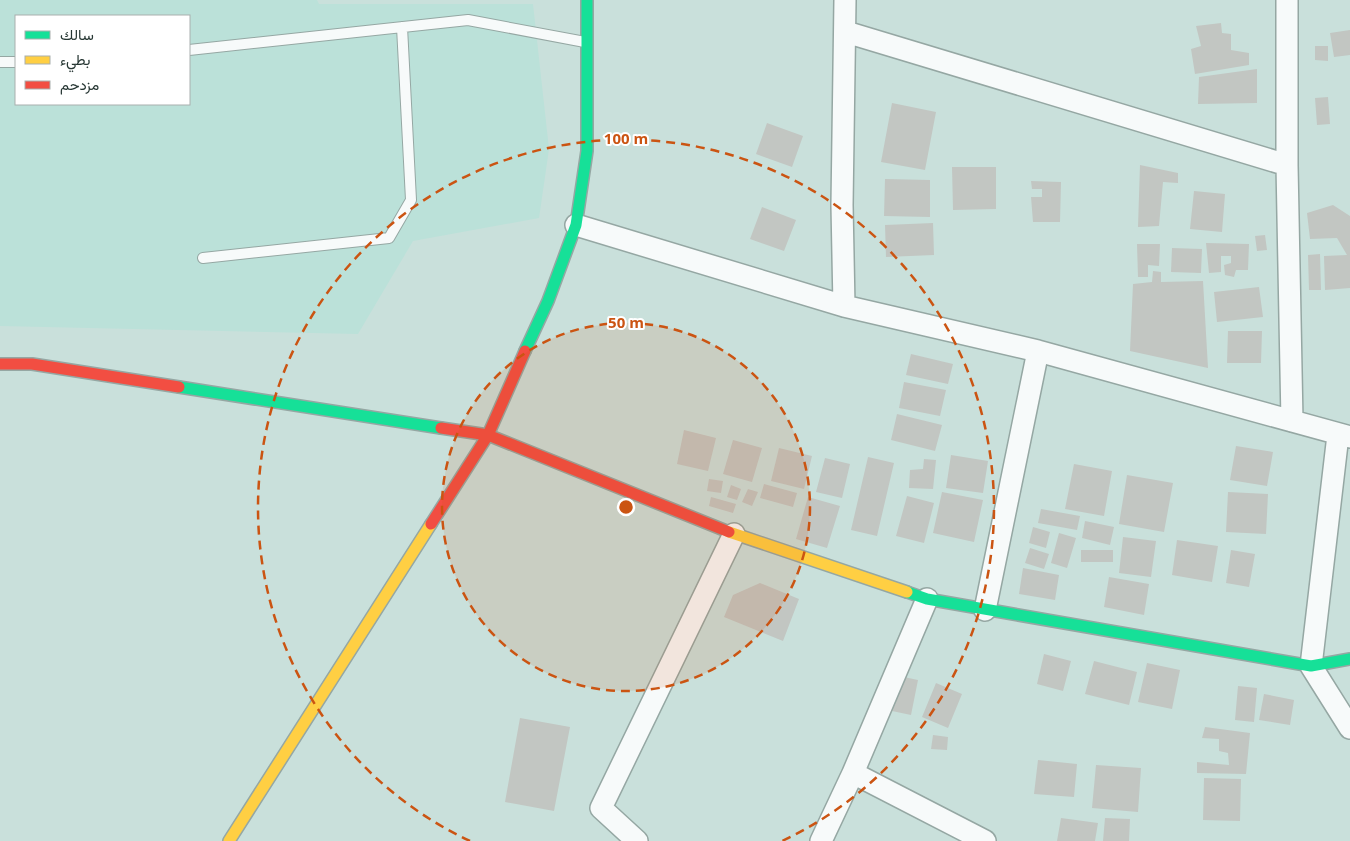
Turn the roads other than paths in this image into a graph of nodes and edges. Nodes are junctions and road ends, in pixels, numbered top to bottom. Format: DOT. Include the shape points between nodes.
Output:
graph roads {
  1 [pos="587,0"];
  2 [pos="846,0"];
  3 [pos="1287,0"];
  4 [pos="402,27"];
  5 [pos="846,32"];
  6 [pos="585,42"];
  7 [pos="190,50"];
  8 [pos="0,62"];
  9 [pos="15,62"];
  10 [pos="1287,164"];
  11 [pos="576,225"];
  12 [pos="203,258"];
  13 [pos="844,306"];
  14 [pos="1038,351"];
  15 [pos="0,364"];
  16 [pos="1292,421"];
  17 [pos="488,435"];
  18 [pos="1344,436"];
  19 [pos="734,534"];
  20 [pos="927,599"];
  21 [pos="985,610"];
  22 [pos="1350,659"];
  23 [pos="1311,666"];
  24 [pos="1350,728"];
  25 [pos="853,773"];
  26 [pos="229,841"];
  27 [pos="637,841"];
  28 [pos="821,841"];
  29 [pos="984,841"];
  1 -- 6 [label="street"];
  2 -- 5 [label="street"];
  3 -- 10 [label="street"];
  4 -- 6 [label="lane" via="468,20"];
  4 -- 7 [label="lane"];
  4 -- 12 [label="lane" via="411,200 389,238"];
  5 -- 10 [label="street"];
  5 -- 13 [label="street" via="842,205"];
  6 -- 11 [label="street" via="587,152"];
  8 -- 9 [label="lane"];
  10 -- 16 [label="street"];
  11 -- 13 [label="street"];
  11 -- 17 [label="street" via="548,300"];
  13 -- 14 [label="street"];
  14 -- 16 [label="street"];
  14 -- 21 [label="street"];
  15 -- 17 [label="street" via="32,364"];
  16 -- 18 [label="street"];
  17 -- 19 [label="street"];
  17 -- 26 [label="street"];
  18 -- 23 [label="street"];
  19 -- 20 [label="street"];
  19 -- 27 [label="street" via="601,808"];
  20 -- 21 [label="street"];
  20 -- 25 [label="street"];
  21 -- 23 [label="street"];
  22 -- 23 [label="street"];
  23 -- 24 [label="street"];
  25 -- 28 [label="street"];
  25 -- 29 [label="street"];
}
